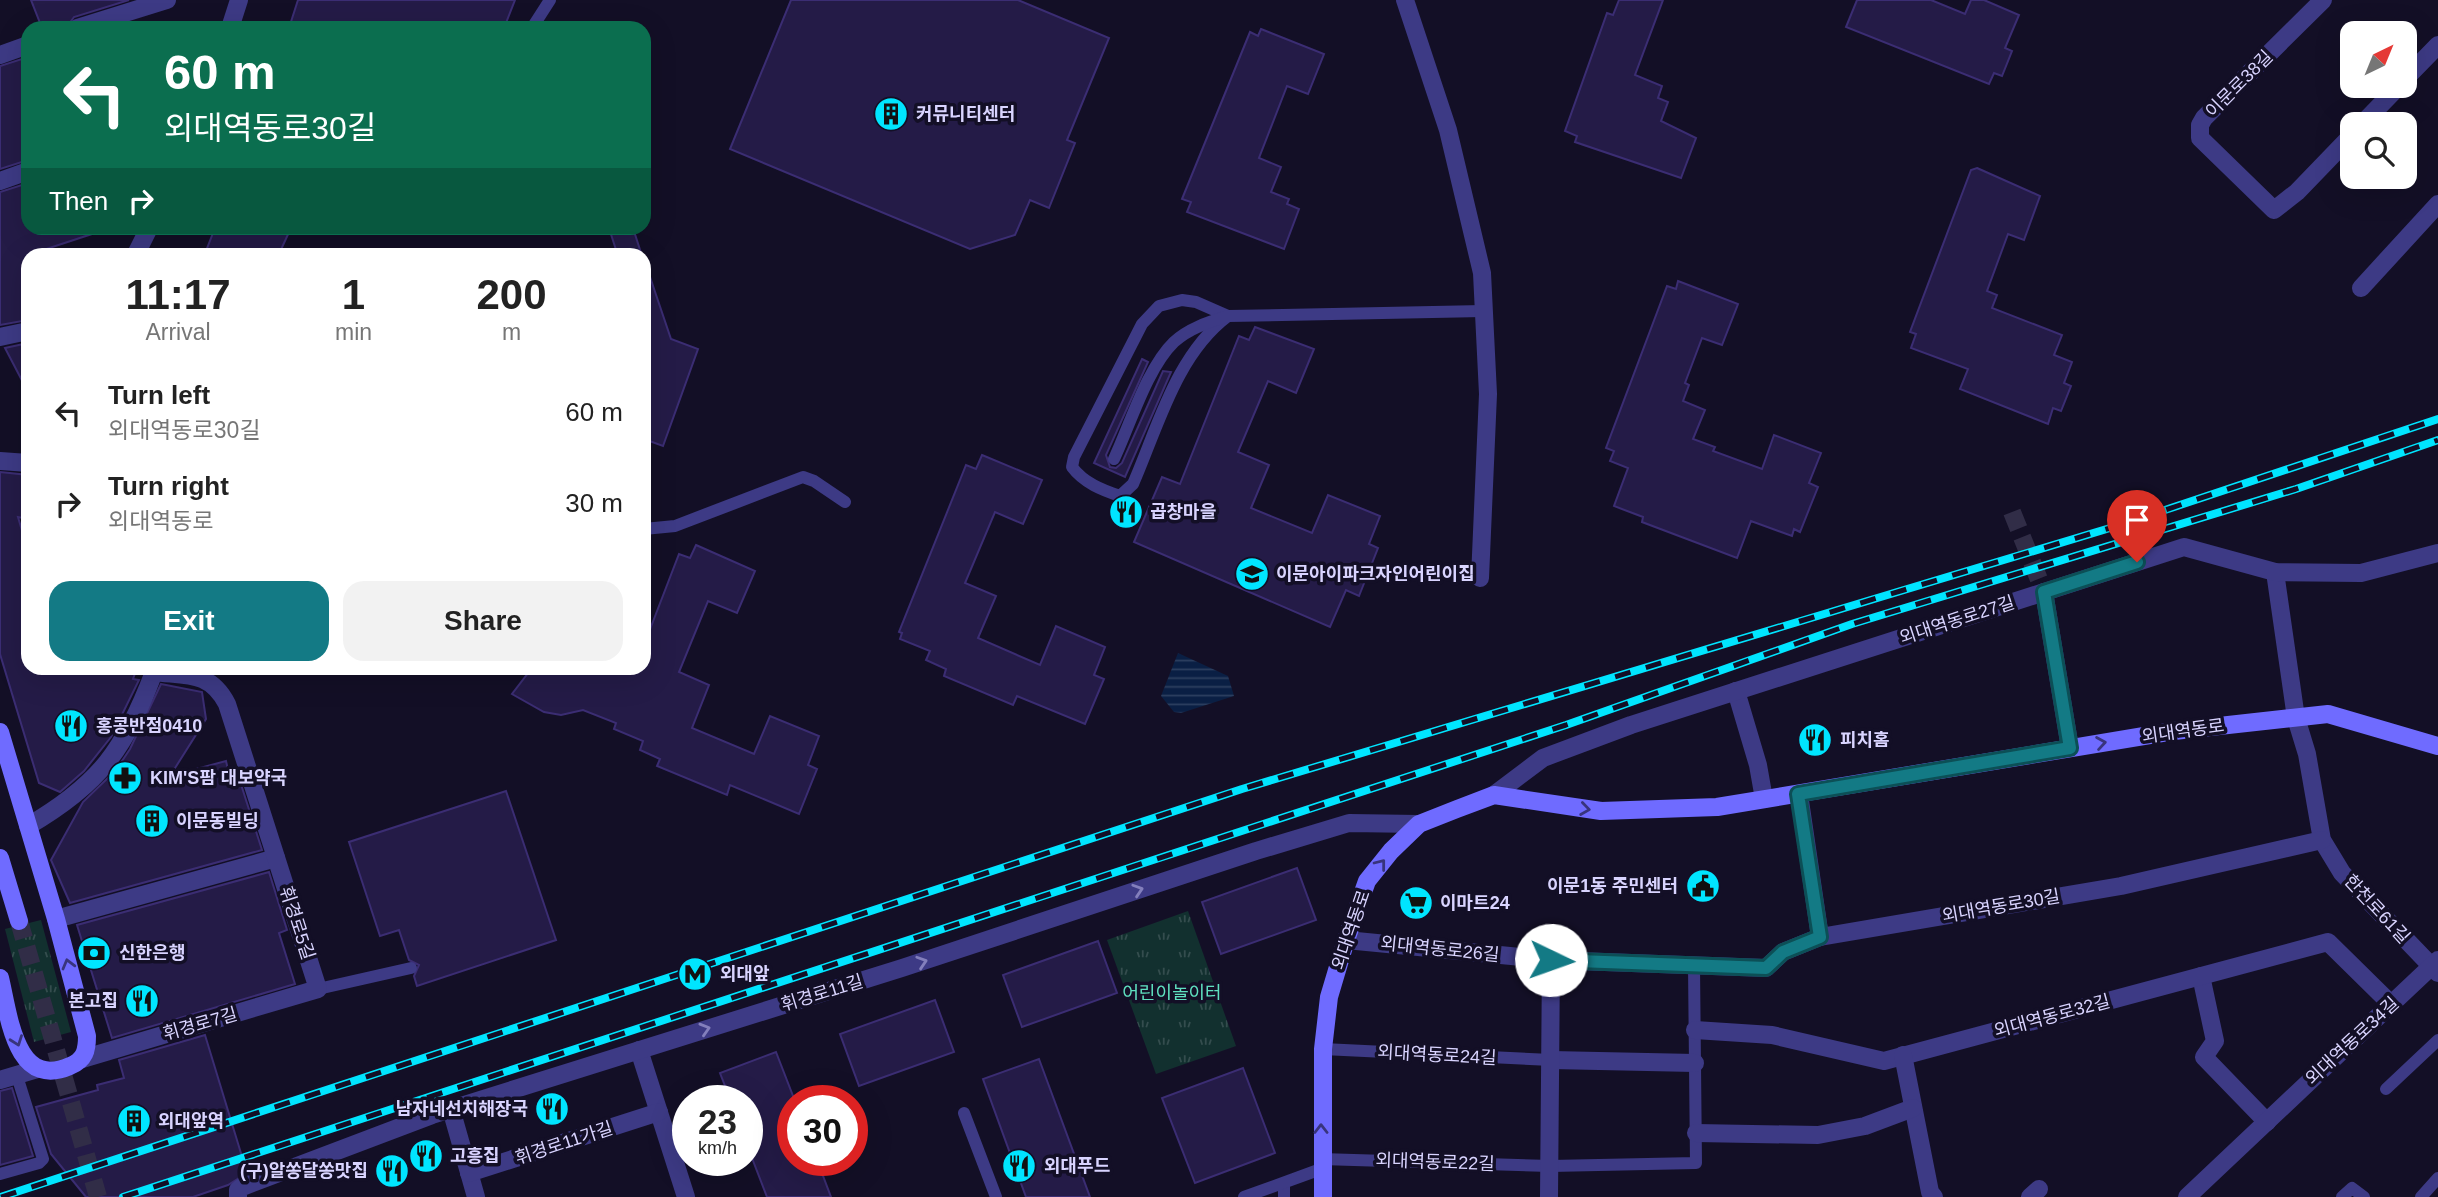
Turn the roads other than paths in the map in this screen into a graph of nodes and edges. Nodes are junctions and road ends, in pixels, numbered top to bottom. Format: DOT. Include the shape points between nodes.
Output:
graph roads {
  1 [pos="167,0"];
  2 [pos="239,0"];
  3 [pos="550,0"];
  4 [pos="1405,0"];
  5 [pos="2323,0"];
  6 [pos="100,21"];
  7 [pos="232,21"];
  8 [pos="536,21"];
  9 [pos="2438,45"];
  10 [pos="21,48"];
  11 [pos="0,55"];
  12 [pos="2417,67"];
  13 [pos="2387,98"];
  14 [pos="2374,112"];
  15 [pos="2340,147"];
  16 [pos="21,174"];
  17 [pos="0,181"];
  18 [pos="2438,204"];
  19 [pos="2361,288"];
  20 [pos="1483,311"];
  21 [pos="1228,316"];
  22 [pos="21,332"];
  23 [pos="0,337"];
  24 [pos="1114,459"];
  25 [pos="0,461"];
  26 [pos="21,462"];
  27 [pos="845,502"];
  28 [pos="651,528"];
  29 [pos="2438,553"];
  30 [pos="2275,572"];
  31 [pos="1480,578"];
  32 [pos="2044,592"];
  33 [pos="151,675"];
  34 [pos="180,675"];
  35 [pos="1736,691"];
  36 [pos="2297,718"];
  37 [pos="0,733"];
  38 [pos="2438,746"];
  39 [pos="2070,748"];
  40 [pos="1798,794"];
  41 [pos="1494,795"];
  42 [pos="1764,799"];
  43 [pos="1419,824"];
  44 [pos="28,826"];
  45 [pos="2322,839"];
  46 [pos="0,858"];
  47 [pos="276,858"];
  48 [pos="56,919"];
  49 [pos="19,921"];
  50 [pos="1820,937"];
  51 [pos="1346,940"];
  52 [pos="1551,960"];
  53 [pos="2436,966"];
  54 [pos="1694,967"];
  55 [pos="411,968"];
  56 [pos="2200,976"];
  57 [pos="0,978"];
  58 [pos="318,989"];
  59 [pos="2391,1004"];
  60 [pos="1695,1030"];
  61 [pos="2438,1040"];
  62 [pos="1323,1049"];
  63 [pos="639,1050"];
  64 [pos="1903,1055"];
  65 [pos="82,1059"];
  66 [pos="1551,1060"];
  67 [pos="1695,1063"];
  68 [pos="37,1069"];
  69 [pos="8,1078"];
  70 [pos="2386,1089"];
  71 [pos="1913,1108"];
  72 [pos="451,1109"];
  73 [pos="659,1112"];
  74 [pos="964,1113"];
  75 [pos="2267,1122"];
  76 [pos="1696,1133"];
  77 [pos="1321,1164"];
  78 [pos="1550,1166"];
  79 [pos="469,1173"];
  80 [pos="0,1174"];
  81 [pos="2438,1178"];
  82 [pos="1284,1183"];
  83 [pos="238,1197"];
  84 [pos="476,1197"];
  85 [pos="686,1197"];
  86 [pos="996,1197"];
  87 [pos="1244,1197"];
  88 [pos="1284,1197"];
  89 [pos="1323,1197"];
  90 [pos="1549,1197"];
  91 [pos="1934,1197"];
  92 [pos="2187,1197"];
  93 [pos="2342,1197"];
  94 [pos="2364,1197"];
  95 [pos="2421,1197"];
  1 -- 6 [label="street"];
  2 -- 7 [label="street"];
  3 -- 8 [label="lane"];
  4 -- 20 [label="street" via="1465,194 1482,273"];
  5 -- 15 [label="street, 이문로38길" via="2200,125 2204,144 2274,210"];
  9 -- 12 [label="street"];
  10 -- 11 [label="street"];
  13 -- 14 [label="street"];
  16 -- 17 [label="street"];
  18 -- 19 [label="street"];
  20 -- 21 [label="lane"];
  20 -- 31 [label="street" via="1488,394"];
  21 -- 21 [label="lane" via="1182,300 1149,314 1074,457 1072,467 1078,475 1119,496 1133,484 1188,359"];
  21 -- 24 [label="lane" via="1198,326 1174,342 1158,364"];
  22 -- 23 [label="street"];
  25 -- 26 [label="street"];
  27 -- 28 [label="lane" via="803,477 675,526"];
  29 -- 30 [label="street, 외대역동로27길" via="2361,573"];
  30 -- 32 [label="street, 외대역동로27길" via="2184,547"];
  30 -- 36 [label="street"];
  32 -- 35 [label="street, 외대역동로27길"];
  32 -- 39 [label="street"];
  33 -- 44 [label="street" via="120,749 72,797"];
  34 -- 47 [label="street, 휘경로5길" via="208,680 223,695"];
  35 -- 41 [label="street, 외대역동로27길" via="1543,758"];
  35 -- 42 [label="street"];
  36 -- 38 [label="street, 외대역동로" via="2328,714"];
  39 -- 36 [label="street, 외대역동로, one-way"];
  36 -- 45 [label="street"];
  37 -- 44 [label="street"];
  39 -- 40 [label="street, 외대역동로"];
  40 -- 42 [label="street, 외대역동로"];
  40 -- 50 [label="street"];
  41 -- 42 [label="street, 외대역동로, one-way" via="1601,811 1717,807"];
  41 -- 43 [label="street, 외대역동로"];
  51 -- 43 [label="street, 외대역동로, one-way" via="1367,881"];
  63 -- 43 [label="street, 휘경로11길, one-way" via="1349,823"];
  44 -- 48 [label="street"];
  45 -- 50 [label="street, 외대역동로30길" via="2121,886"];
  45 -- 53 [label="street, 한천로61길" via="2342,873"];
  46 -- 49 [label="street"];
  47 -- 48 [label="street"];
  47 -- 58 [label="street, 휘경로5길"];
  65 -- 48 [label="street, one-way" via="87,1036"];
  50 -- 54 [label="street, 외대역동로26길" via="1783,952 1766,968"];
  51 -- 52 [label="street, 외대역동로26길"];
  51 -- 62 [label="street, 외대역동로" via="1329,997"];
  52 -- 54 [label="street, 외대역동로26길"];
  52 -- 66 [label="street"];
  53 -- 59 [label="street, 외대역동로34길"];
  54 -- 60 [label="lane, 외대역동로22길"];
  55 -- 58 [label="lane"];
  56 -- 59 [label="street, 외대역동로32길" via="2329,942"];
  56 -- 64 [label="street, 외대역동로32길"];
  56 -- 75 [label="street" via="2215,1041 2204,1057"];
  57 -- 68 [label="street, one-way" via="18,1047"];
  58 -- 65 [label="street, 휘경로7길"];
  59 -- 75 [label="street, 외대역동로34길"];
  60 -- 64 [label="street, 외대역동로32길" via="1772,1035 1884,1061"];
  60 -- 67 [label="lane, 외대역동로22길"];
  61 -- 70 [label="lane"];
  62 -- 66 [label="lane, 외대역동로24길"];
  77 -- 62 [label="street, 외대역동로, one-way"];
  63 -- 72 [label="street, 휘경로11길"];
  63 -- 73 [label="street"];
  64 -- 71 [label="street"];
  65 -- 68 [label="street" via="58,1070"];
  66 -- 67 [label="street, 외대역동로24길"];
  66 -- 78 [label="street"];
  67 -- 76 [label="lane, 외대역동로22길"];
  68 -- 69 [label="street"];
  69 -- 80 [label="lane" via="43,1159"];
  71 -- 76 [label="street" via="1866,1126 1818,1135"];
  71 -- 91 [label="street"];
  72 -- 79 [label="street"];
  72 -- 83 [label="street, 휘경로11길" via="242,1187"];
  73 -- 79 [label="street, 휘경로11가길"];
  73 -- 85 [label="street"];
  74 -- 86 [label="lane"];
  75 -- 92 [label="street, 외대역동로34길"];
  76 -- 78 [label="lane, 외대역동로22길" via="1696,1163"];
  77 -- 78 [label="lane, 외대역동로22길"];
  77 -- 82 [label="lane"];
  77 -- 89 [label="street, 외대역동로"];
  78 -- 90 [label="street"];
  79 -- 84 [label="street"];
  81 -- 95 [label="lane"];
  82 -- 87 [label="lane"];
  82 -- 88 [label="lane"];
  93 -- 94 [label="lane" via="2352,1188"];
}
